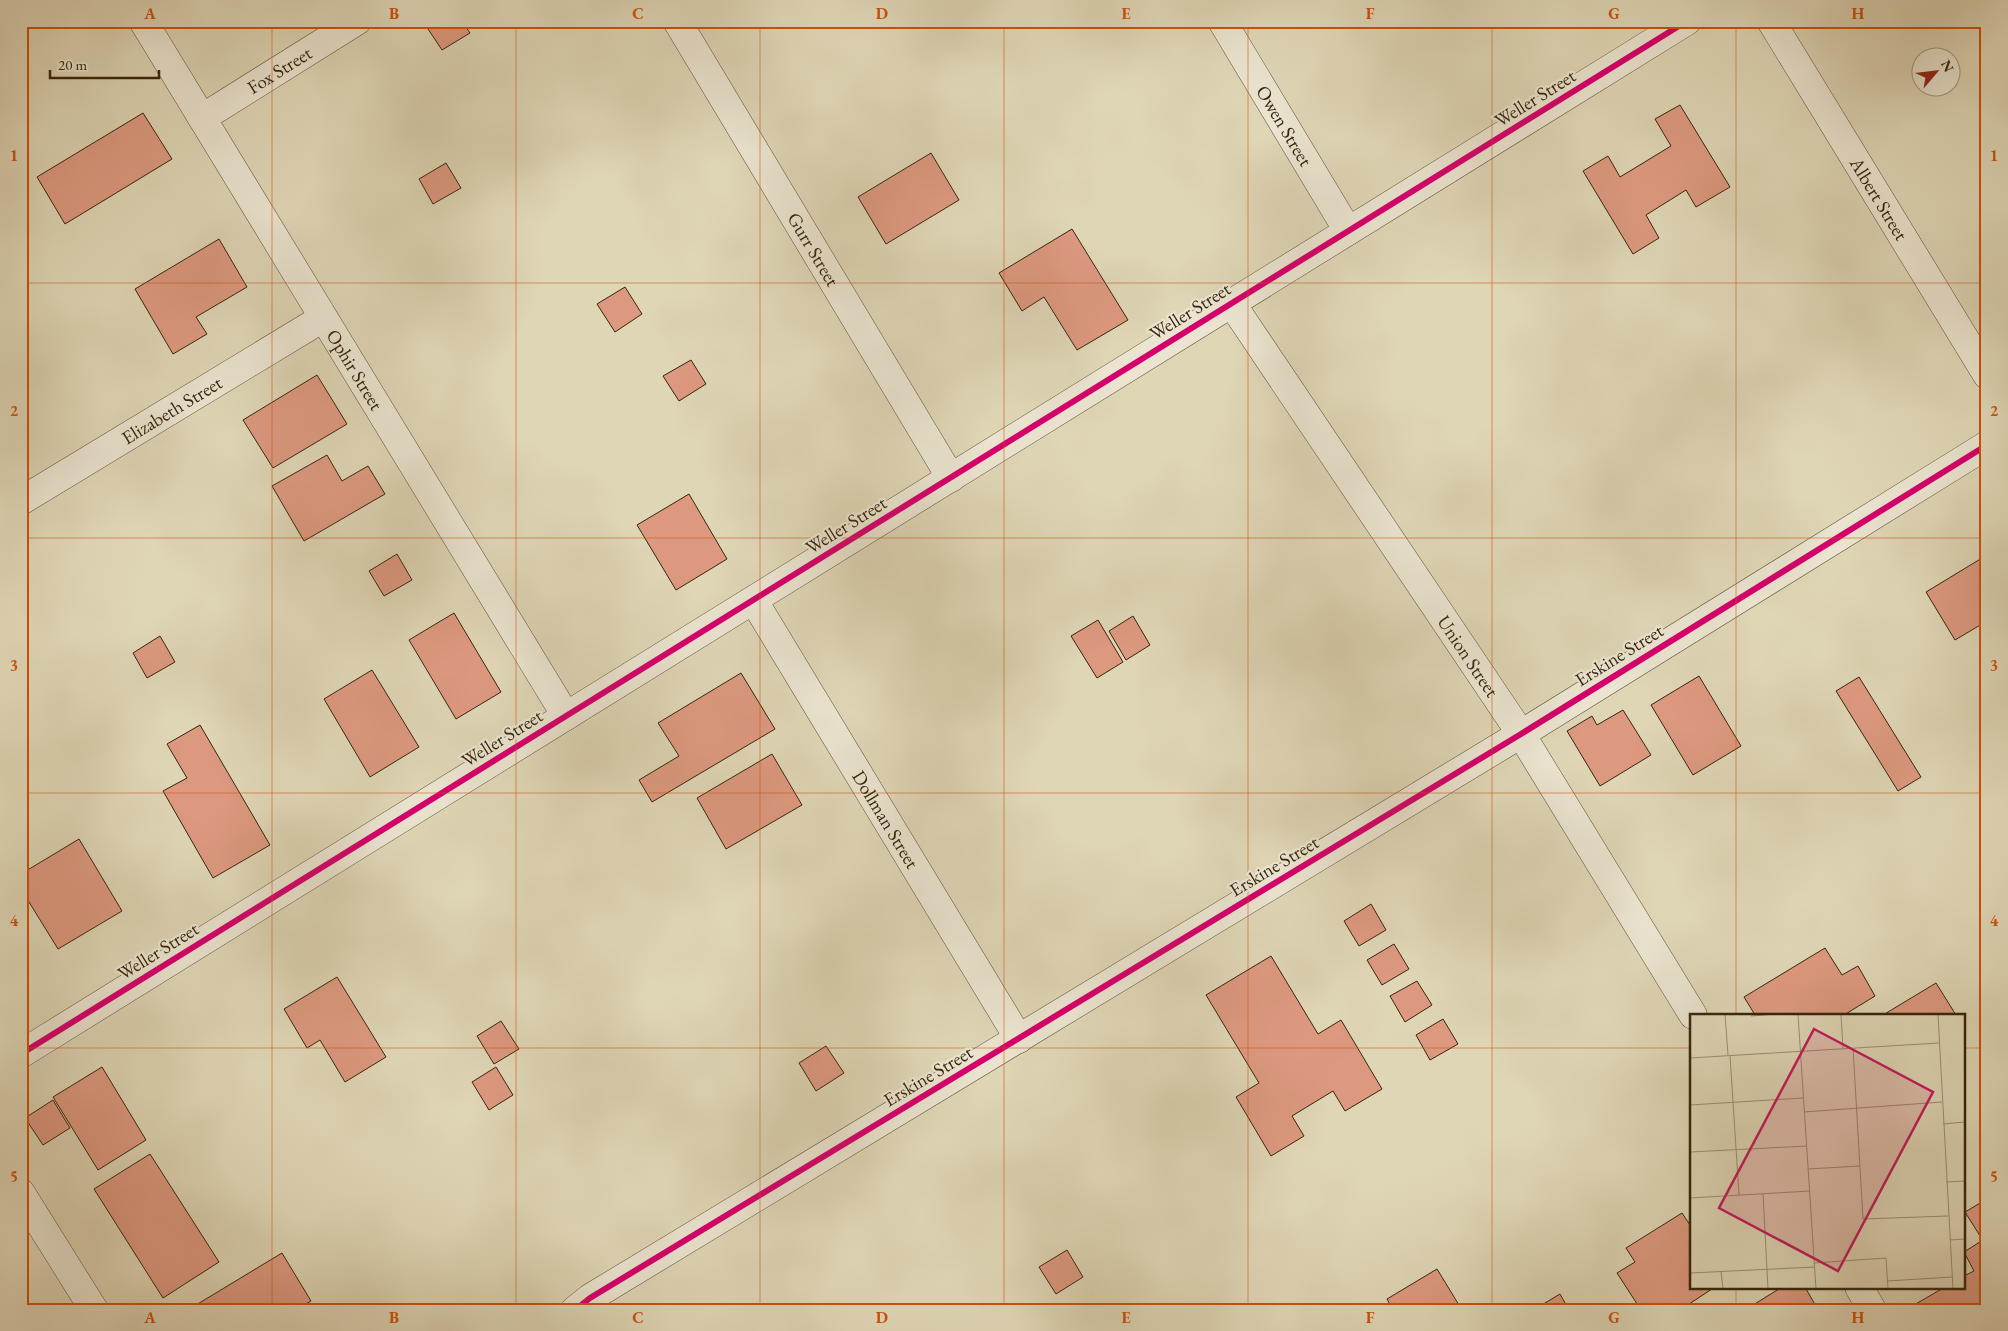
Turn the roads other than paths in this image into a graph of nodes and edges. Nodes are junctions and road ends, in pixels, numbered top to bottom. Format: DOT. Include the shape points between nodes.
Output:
graph roads {
  1 [pos="143,21"];
  2 [pos="358,21"];
  3 [pos="677,21"];
  4 [pos="1222,21"];
  5 [pos="1687,21"];
  6 [pos="1771,21"];
  7 [pos="202,118"];
  8 [pos="1348,231"];
  9 [pos="1232,304"];
  10 [pos="323,318"];
  11 [pos="1978,343"];
  12 [pos="1987,375"];
  13 [pos="1987,445"];
  14 [pos="951,478"];
  15 [pos="21,501"];
  16 [pos="754,600"];
  17 [pos="566,716"];
  18 [pos="1521,734"];
  19 [pos="1692,1014"];
  20 [pos="1018,1038"];
  21 [pos="21,1054"];
  22 [pos="21,1193"];
  23 [pos="1860,1288"];
  24 [pos="94,1310"];
  25 [pos="575,1310"];
  26 [pos="1872,1310"];
  1 -- 7 [label="street, Ophir Street"];
  2 -- 7 [label="street, Fox Street"];
  3 -- 14 [label="street, Gurr Street"];
  4 -- 8 [label="street, Owen Street"];
  5 -- 8 [label="street, Weller Street"];
  6 -- 11 [label="street, Albert Street"];
  7 -- 10 [label="street, Ophir Street"];
  8 -- 9 [label="street, Weller Street"];
  9 -- 14 [label="street, Weller Street"];
  9 -- 18 [label="street, Union Street"];
  10 -- 15 [label="street, Elizabeth Street"];
  10 -- 17 [label="street, Ophir Street"];
  11 -- 12 [label="street, Albert Street"];
  13 -- 18 [label="street, Erskine Street"];
  14 -- 16 [label="street, Weller Street"];
  16 -- 17 [label="street, Weller Street"];
  16 -- 20 [label="street, Dollman Street"];
  17 -- 21 [label="street, Weller Street"];
  18 -- 19 [label="street, Union Street"];
  18 -- 20 [label="street, Erskine Street"];
  20 -- 25 [label="street, Erskine Street"];
  22 -- 24 [label="street"];
  23 -- 26 [label="street"];
}
